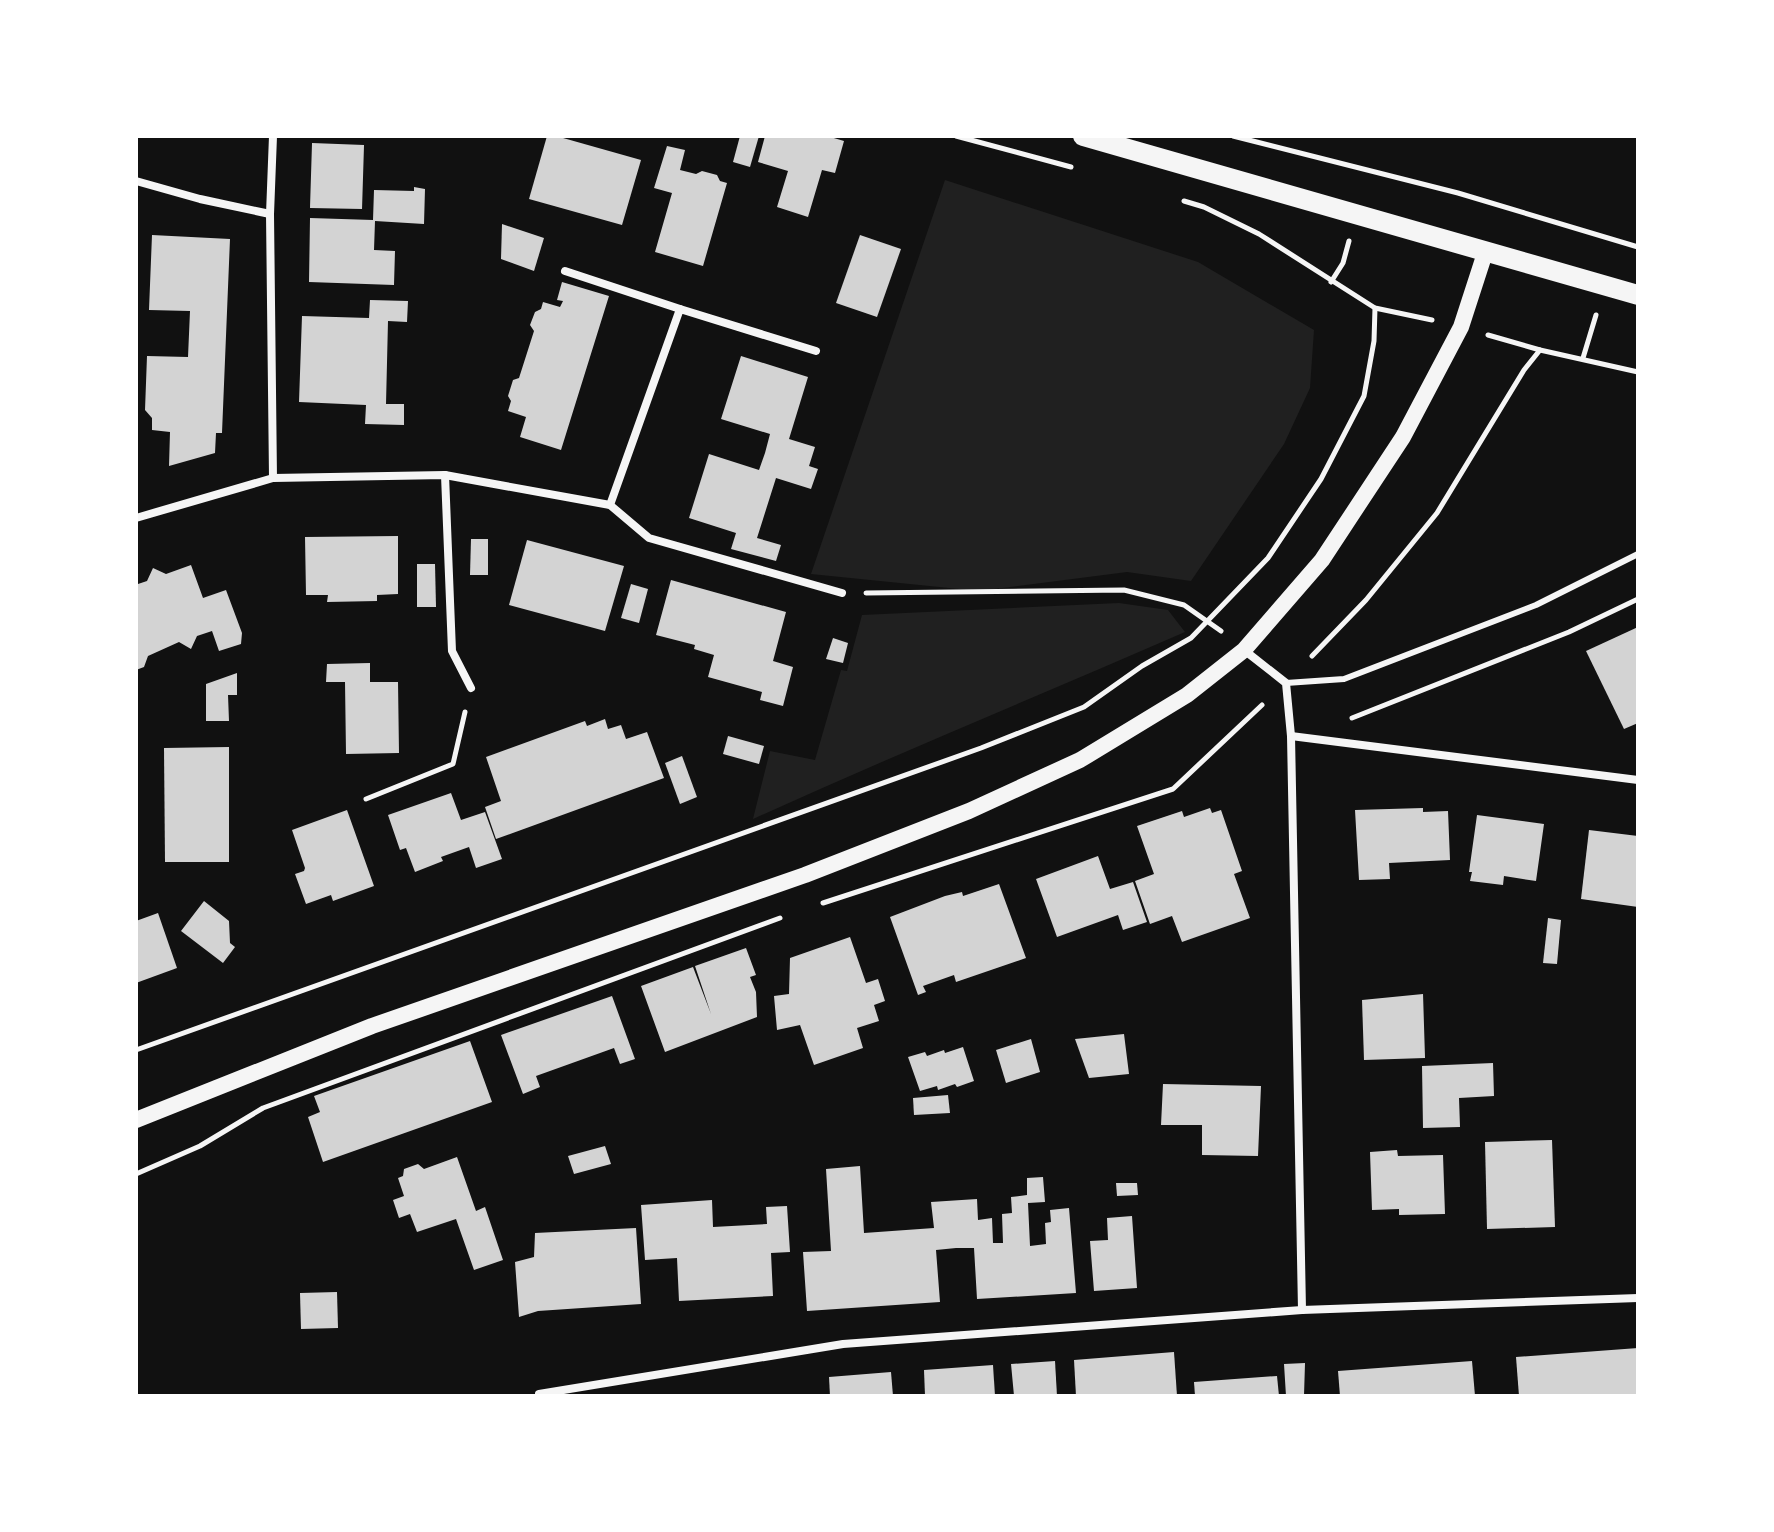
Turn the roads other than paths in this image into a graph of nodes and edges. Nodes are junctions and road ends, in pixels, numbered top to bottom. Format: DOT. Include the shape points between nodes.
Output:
graph roads {
  1 [pos="273,136"];
  2 [pos="1083,136"];
  3 [pos="136,181"];
  4 [pos="270,214"];
  5 [pos="1485,253"];
  6 [pos="565,271"];
  7 [pos="1638,295"];
  8 [pos="680,309"];
  9 [pos="816,351"];
  10 [pos="445,475"];
  11 [pos="273,478"];
  12 [pos="610,505"];
  13 [pos="136,518"];
  14 [pos="1638,554"];
  15 [pos="842,593"];
  16 [pos="1244,650"];
  17 [pos="1286,683"];
  18 [pos="471,688"];
  19 [pos="1291,736"];
  20 [pos="1638,780"];
  21 [pos="136,1120"];
  22 [pos="1638,1298"];
  23 [pos="1302,1310"];
  24 [pos="539,1394"];
  1 -- 4 [label="street"];
  2 -- 5 [label="main road"];
  3 -- 4 [label="street"];
  4 -- 11 [label="street"];
  5 -- 7 [label="main road"];
  5 -- 16 [label="main road" via="1461,327 1403,437 1322,560"];
  6 -- 8 [label="street"];
  8 -- 9 [label="street"];
  8 -- 12 [label="street"];
  10 -- 11 [label="street"];
  10 -- 12 [label="street"];
  10 -- 18 [label="street" via="452,651"];
  11 -- 13 [label="street"];
  12 -- 15 [label="street" via="649,538"];
  14 -- 17 [label="lane" via="1536,605 1344,679"];
  16 -- 17 [label="street"];
  16 -- 21 [label="main road" via="1187,695 1080,760 969,811 805,875 372,1026"];
  17 -- 19 [label="street"];
  19 -- 20 [label="street"];
  19 -- 23 [label="street"];
  22 -- 23 [label="street"];
  23 -- 24 [label="street" via="843,1344"];
}
